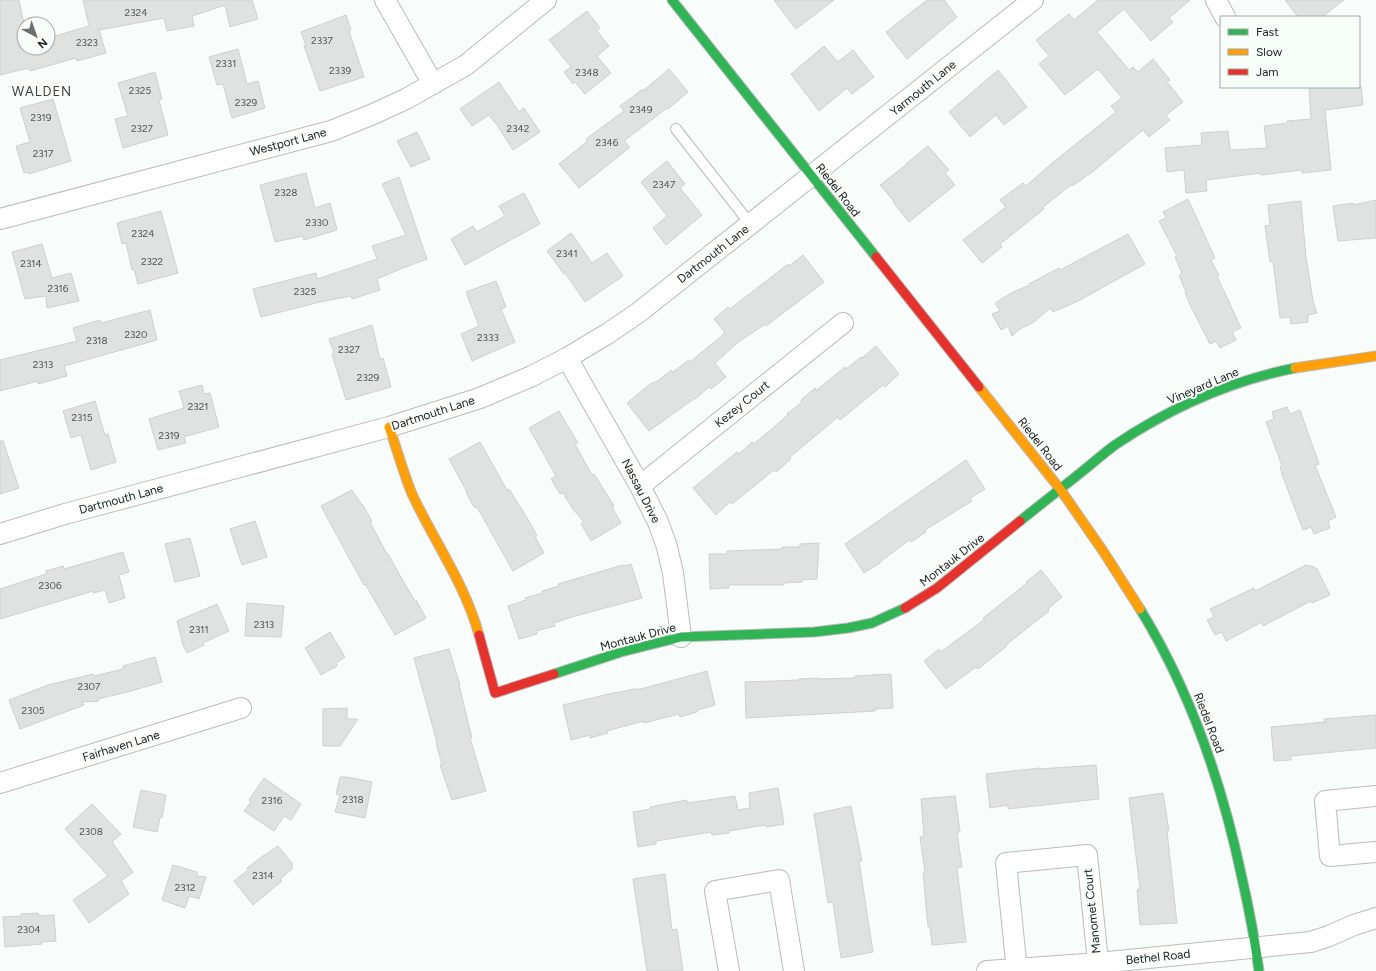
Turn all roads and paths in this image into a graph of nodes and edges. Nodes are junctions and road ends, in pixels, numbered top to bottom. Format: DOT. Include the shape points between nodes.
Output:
graph roads {
  1 [pos="385,0"];
  2 [pos="546,0"];
  3 [pos="672,0"];
  4 [pos="1033,0"];
  5 [pos="1216,0"];
  6 [pos="1224,16"];
  7 [pos="433,84"];
  8 [pos="676,129"];
  9 [pos="812,176"];
  10 [pos="0,219"];
  11 [pos="751,225"];
  12 [pos="844,323"];
  13 [pos="1376,356"];
  14 [pos="567,358"];
  15 [pos="389,427"];
  16 [pos="640,486"];
  17 [pos="1060,489"];
  18 [pos="0,534"];
  19 [pos="681,637"];
  20 [pos="241,708"];
  21 [pos="0,782"];
  22 [pos="1376,796"];
  23 [pos="1376,852"];
  24 [pos="1376,918"];
  25 [pos="1256,947"];
  26 [pos="1098,967"];
  27 [pos="1017,970"];
  28 [pos="729,971"];
  29 [pos="794,971"];
  30 [pos="987,971"];
  31 [pos="1258,971"];
  1 -- 7 [label="street"];
  2 -- 7 [label="street, Westport Lane" via="466,65"];
  3 -- 9 [label="street, Riedel Road"];
  4 -- 9 [label="street, Yarmouth Lane"];
  5 -- 6 [label="street"];
  7 -- 10 [label="street, Westport Lane" via="406,99 331,131"];
  8 -- 11 [label="lane"];
  9 -- 11 [label="street, Dartmouth Lane"];
  9 -- 17 [label="street, Riedel Road"];
  11 -- 14 [label="street, Dartmouth Lane" via="638,313"];
  12 -- 16 [label="street, Kezey Court"];
  13 -- 17 [label="street, Vineyard Lane" via="1316,364 1228,386 1152,422 1114,446"];
  14 -- 15 [label="street, Dartmouth Lane" via="480,398"];
  14 -- 16 [label="street, Nassau Drive"];
  15 -- 18 [label="street, Dartmouth Lane" via="64,514"];
  15 -- 19 [label="street, Montauk Drive" via="412,493 467,601 495,694 621,652"];
  16 -- 19 [label="street, Nassau Drive" via="667,547"];
  17 -- 19 [label="street, Montauk Drive" via="937,588 908,607 872,623 814,632"];
  17 -- 25 [label="street, Riedel Road" via="1141,608 1193,712 1215,771 1235,846"];
  20 -- 21 [label="street, Fairhaven Lane"];
  22 -- 23 [label="street" via="1325,801 1330,856"];
  24 -- 25 [label="street, Bethel Road" via="1310,942"];
  25 -- 26 [label="street, Bethel Road"];
  25 -- 31 [label="street, Riedel Road"];
  26 -- 27 [label="street, Bethel Road"];
  26 -- 27 [label="street, Manomet Court" via="1087,854 1006,863"];
  27 -- 30 [label="street, Bethel Road"];
  28 -- 29 [label="street" via="715,892 778,880"];
}
